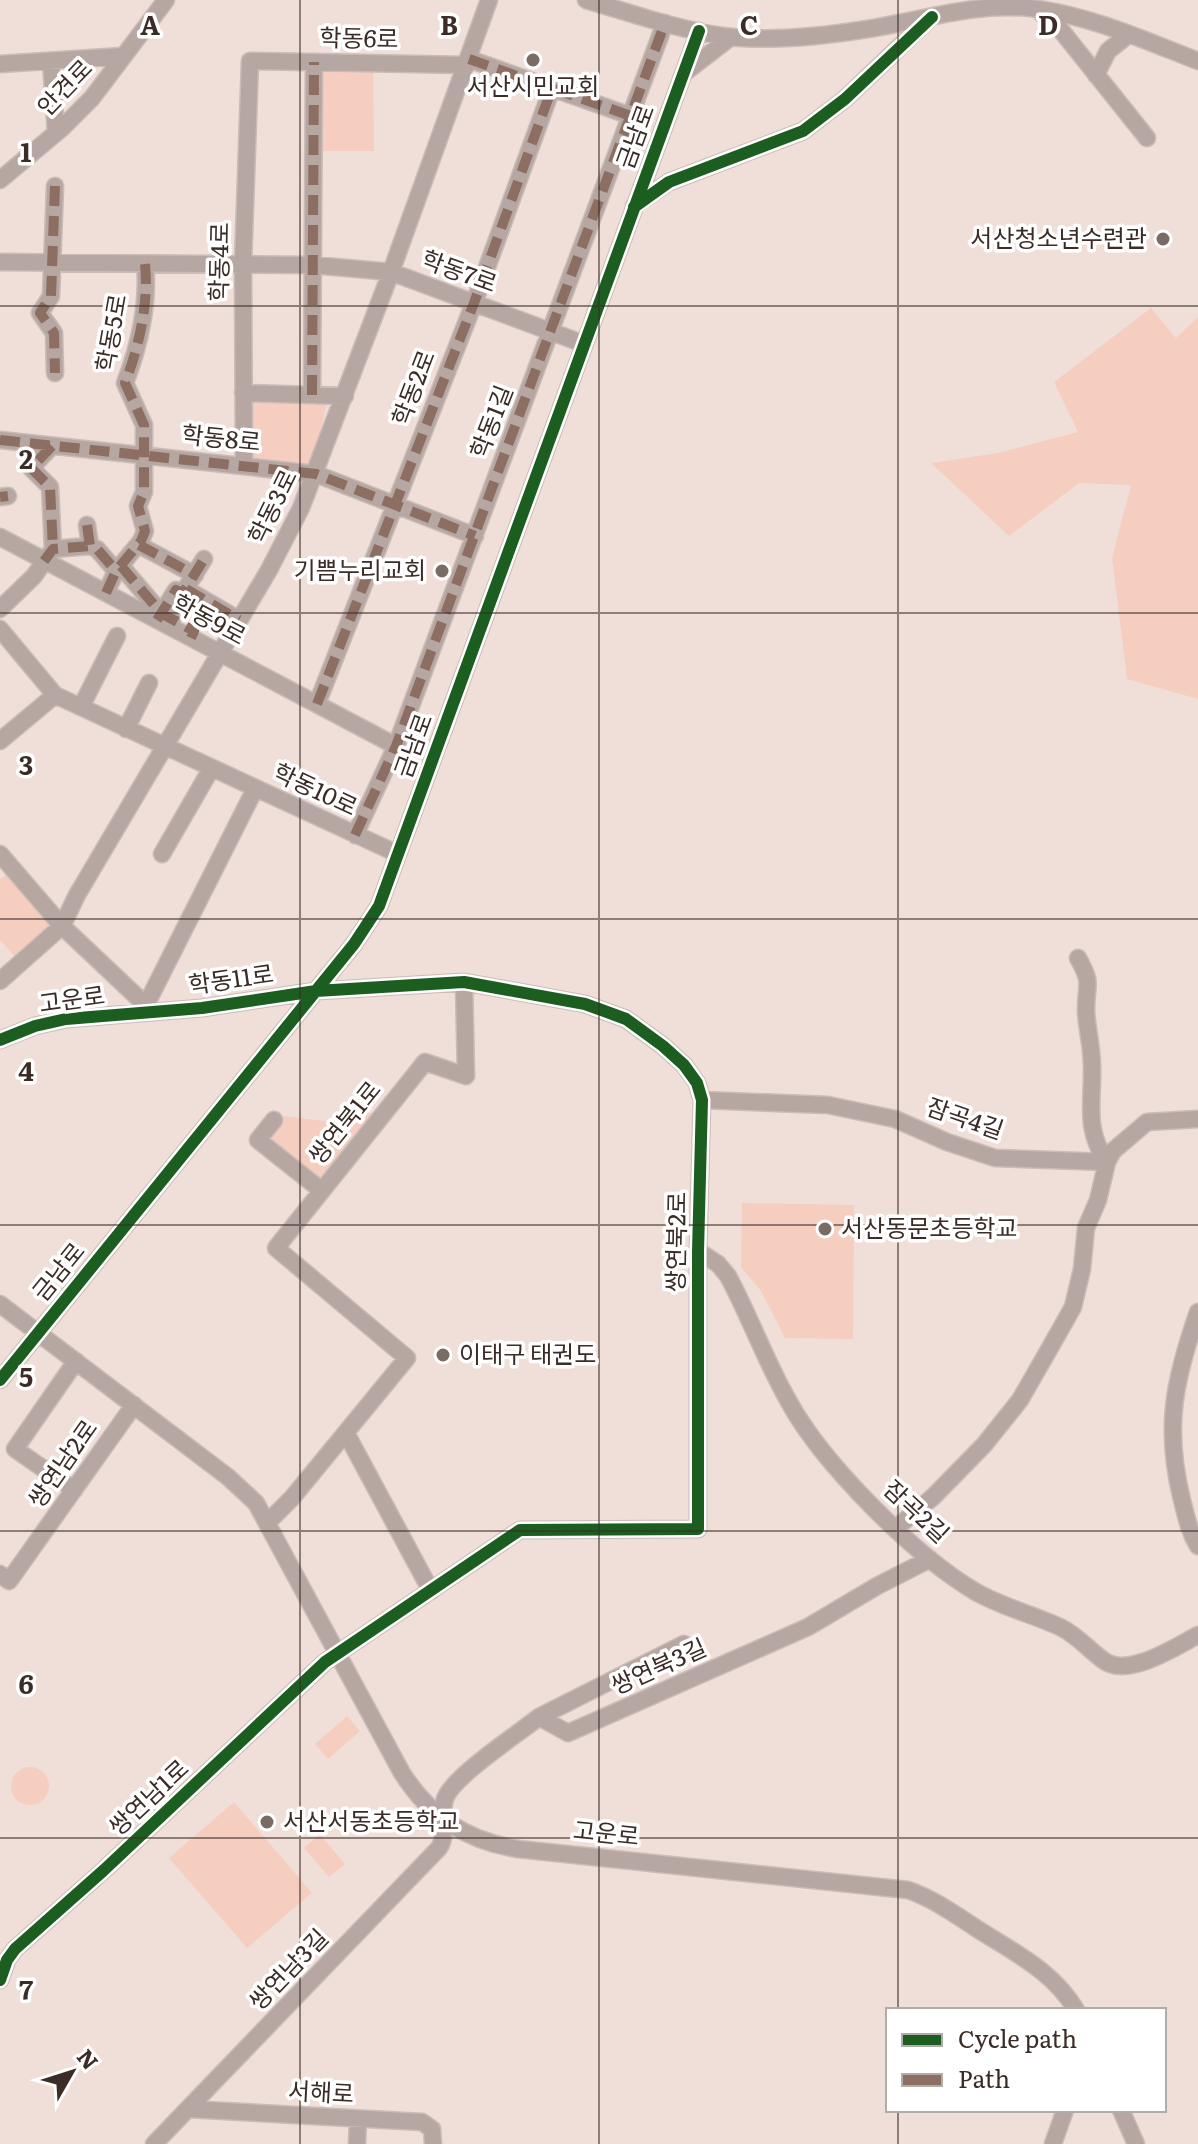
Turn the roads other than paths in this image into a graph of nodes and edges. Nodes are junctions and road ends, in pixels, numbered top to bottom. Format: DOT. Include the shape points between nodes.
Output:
graph roads {
  1 [pos="166,0"];
  2 [pos="489,0"];
  3 [pos="586,0"];
  4 [pos="1031,8"];
  5 [pos="932,17"];
  6 [pos="1084,19"];
  7 [pos="665,23"];
  8 [pos="699,31"];
  9 [pos="1129,34"];
  10 [pos="731,37"];
  11 [pos="123,56"];
  12 [pos="51,61"];
  13 [pos="250,61"];
  14 [pos="1198,61"];
  15 [pos="314,62"];
  16 [pos="468,62"];
  17 [pos="0,64"];
  18 [pos="1093,71"];
  19 [pos="682,75"];
  20 [pos="552,88"];
  21 [pos="631,116"];
  22 [pos="56,133"];
  23 [pos="1147,138"];
  24 [pos="0,180"];
  25 [pos="55,186"];
  26 [pos="634,207"];
  27 [pos="0,262"];
  28 [pos="51,262"];
  29 [pos="145,264"];
  30 [pos="243,264"];
  31 [pos="313,265"];
  32 [pos="391,272"];
  33 [pos="474,303"];
  34 [pos="552,332"];
  35 [pos="584,344"];
  36 [pos="55,373"];
  37 [pos="243,393"];
  38 [pos="312,395"];
  39 [pos="345,396"];
  40 [pos="0,440"];
  41 [pos="52,446"];
  42 [pos="145,455"];
  43 [pos="244,465"];
  44 [pos="316,474"];
  45 [pos="394,506"];
  46 [pos="87,525"];
  47 [pos="475,536"];
  48 [pos="0,537"];
  49 [pos="139,545"];
  50 [pos="90,546"];
  51 [pos="49,555"];
  52 [pos="204,559"];
  53 [pos="118,569"];
  54 [pos="190,582"];
  55 [pos="106,593"];
  56 [pos="0,609"];
  57 [pos="159,617"];
  58 [pos="239,620"];
  59 [pos="0,629"];
  60 [pos="117,636"];
  61 [pos="219,653"];
  62 [pos="149,683"];
  63 [pos="55,695"];
  64 [pos="317,704"];
  65 [pos="81,707"];
  66 [pos="126,729"];
  67 [pos="0,741"];
  68 [pos="396,746"];
  69 [pos="163,747"];
  70 [pos="211,769"];
  71 [pos="255,789"];
  72 [pos="355,835"];
  73 [pos="0,854"];
  74 [pos="162,854"];
  75 [pos="398,854"];
  76 [pos="62,926"];
  77 [pos="1078,958"];
  78 [pos="0,981"];
  79 [pos="464,982"];
  80 [pos="316,991"];
  81 [pos="149,1008"];
  82 [pos="0,1040"];
  83 [pos="702,1100"];
  84 [pos="1198,1119"];
  85 [pos="274,1120"];
  86 [pos="1107,1162"];
  87 [pos="321,1190"];
  88 [pos="698,1251"];
  89 [pos="0,1304"];
  90 [pos="1198,1312"];
  91 [pos="39,1332"];
  92 [pos="76,1361"];
  93 [pos="0,1380"];
  94 [pos="134,1405"];
  95 [pos="346,1433"];
  96 [pos="74,1490"];
  97 [pos="268,1522"];
  98 [pos="896,1528"];
  99 [pos="1198,1546"];
  100 [pos="930,1559"];
  101 [pos="0,1574"];
  102 [pos="431,1591"];
  103 [pos="1198,1635"];
  104 [pos="684,1644"];
  105 [pos="337,1653"];
  106 [pos="539,1717"];
  107 [pos="444,1821"];
  108 [pos="0,1980"];
  109 [pos="1075,2008"];
  110 [pos="188,2109"];
  111 [pos="1064,2112"];
  112 [pos="1122,2112"];
  113 [pos="358,2119"];
  114 [pos="154,2144"];
  115 [pos="357,2144"];
  116 [pos="433,2144"];
  117 [pos="1053,2144"];
  118 [pos="1136,2144"];
  1 -- 11 [label="street"];
  2 -- 16 [label="street, 학동3로"];
  3 -- 7 [label="street"];
  4 -- 5 [label="street"];
  4 -- 6 [label="street"];
  4 -- 18 [label="street" via="1055,24"];
  5 -- 10 [label="street" via="828,35"];
  5 -- 26 [label="street" via="803,131 669,182"];
  6 -- 9 [label="street"];
  6 -- 18 [label="street" via="1080,44"];
  7 -- 8 [label="street"];
  7 -- 21 [label="street, 학동1길"];
  8 -- 10 [label="street"];
  8 -- 19 [label="street, 금남로"];
  9 -- 14 [label="street"];
  9 -- 18 [label="street"];
  10 -- 19 [label="street"];
  11 -- 12 [label="street"];
  11 -- 22 [label="street, 안견로" via="92,98"];
  12 -- 17 [label="street"];
  12 -- 22 [label="street"];
  13 -- 15 [label="street, 학동6로"];
  13 -- 30 [label="street, 학동4로"];
  15 -- 16 [label="street, 학동6로"];
  15 -- 31 [label="street"];
  16 -- 20 [label="street, 학동6로"];
  16 -- 32 [label="street, 학동3로"];
  18 -- 23 [label="street"];
  19 -- 26 [label="street, 금남로"];
  20 -- 21 [label="street, 학동6로"];
  20 -- 33 [label="street, 학동2로"];
  21 -- 34 [label="street, 학동1길"];
  22 -- 24 [label="street, 안견로"];
  25 -- 28 [label="street"];
  26 -- 35 [label="street, 금남로"];
  27 -- 28 [label="street, 학동7로"];
  28 -- 29 [label="street, 학동7로"];
  28 -- 36 [label="street" via="51,296 40,313 54,333"];
  29 -- 30 [label="street, 학동7로"];
  29 -- 42 [label="street, 학동5로" via="138,352 125,383 144,425"];
  30 -- 31 [label="street, 학동7로"];
  30 -- 37 [label="street, 학동4로"];
  31 -- 32 [label="street, 학동7로"];
  31 -- 38 [label="street"];
  32 -- 33 [label="street, 학동7로"];
  32 -- 39 [label="street, 학동3로"];
  33 -- 34 [label="street, 학동7로"];
  33 -- 45 [label="street, 학동2로"];
  34 -- 35 [label="street, 학동7로"];
  34 -- 47 [label="street, 학동1길"];
  35 -- 75 [label="street, 금남로"];
  37 -- 38 [label="street"];
  37 -- 43 [label="street, 학동4로"];
  38 -- 39 [label="street"];
  39 -- 44 [label="street, 학동3로"];
  40 -- 41 [label="street, 학동8로"];
  41 -- 42 [label="street, 학동8로"];
  41 -- 51 [label="street" via="31,468 50,487"];
  42 -- 43 [label="street, 학동8로"];
  42 -- 49 [label="street, 학동5로" via="144,492 138,506 145,531"];
  43 -- 44 [label="street, 학동8로"];
  44 -- 45 [label="street, 학동8로"];
  44 -- 58 [label="street, 학동3로"];
  45 -- 47 [label="street, 학동8로"];
  45 -- 64 [label="street, 학동2로"];
  46 -- 50 [label="street"];
  47 -- 68 [label="street, 학동1길"];
  48 -- 51 [label="street, 학동9로"];
  49 -- 53 [label="street"];
  49 -- 54 [label="street"];
  50 -- 51 [label="street"];
  50 -- 53 [label="street"];
  51 -- 55 [label="street, 학동9로"];
  51 -- 56 [label="street"];
  52 -- 54 [label="street"];
  53 -- 55 [label="street"];
  53 -- 57 [label="street"];
  54 -- 57 [label="street" via="183,593 176,590"];
  54 -- 58 [label="street"];
  55 -- 57 [label="street, 학동9로"];
  57 -- 61 [label="street, 학동9로"];
  58 -- 61 [label="street, 학동3로"];
  59 -- 63 [label="street, 학동10로"];
  60 -- 65 [label="street"];
  61 -- 64 [label="street, 학동9로"];
  61 -- 69 [label="street, 학동3로"];
  62 -- 66 [label="street"];
  63 -- 65 [label="street, 학동10로"];
  63 -- 67 [label="street"];
  64 -- 68 [label="street, 학동9로"];
  65 -- 66 [label="street, 학동10로"];
  66 -- 69 [label="street, 학동10로"];
  68 -- 72 [label="street, 학동1길"];
  69 -- 70 [label="street, 학동10로"];
  69 -- 76 [label="street, 학동3로"];
  70 -- 71 [label="street, 학동10로"];
  70 -- 74 [label="street"];
  71 -- 72 [label="street, 학동10로"];
  71 -- 81 [label="street, 학동11로"];
  72 -- 75 [label="street, 학동10로"];
  73 -- 76 [label="street"];
  75 -- 80 [label="street, 금남로" via="373,917"];
  76 -- 78 [label="street, 학동3로"];
  76 -- 81 [label="street"];
  77 -- 86 [label="street" via="1089,979 1090,1120"];
  79 -- 80 [label="street, 쌍연북2로"];
  79 -- 83 [label="street, 쌍연북2로" via="585,1004 617,1015 684,1065"];
  79 -- 87 [label="street, 쌍연북1로" via="466,1076 425,1062"];
  80 -- 81 [label="street, 학동11로" via="213,1007"];
  80 -- 91 [label="street, 금남로"];
  81 -- 82 [label="street, 고운로" via="50,1022"];
  83 -- 86 [label="street, 잠곡4길" via="828,1105 895,1119 995,1158"];
  83 -- 88 [label="street, 쌍연북2로"];
  84 -- 86 [label="street" via="1147,1122"];
  85 -- 87 [label="street" via="258,1140"];
  86 -- 98 [label="street" via="1086,1228 1073,1307 1020,1400 984,1445"];
  87 -- 95 [label="street, 쌍연북1로" via="276,1248 407,1358"];
  88 -- 98 [label="street, 잠곡2길" via="728,1276 805,1425 850,1482"];
  88 -- 102 [label="street, 쌍연북2로" via="698,1529 520,1530"];
  89 -- 91 [label="street, 고운로"];
  90 -- 99 [label="street" via="1183,1355 1172,1416 1173,1464"];
  91 -- 92 [label="street, 고운로"];
  91 -- 93 [label="street, 금남로"];
  92 -- 94 [label="street, 고운로"];
  92 -- 96 [label="street" via="15,1449"];
  94 -- 96 [label="street, 쌍연남2로"];
  94 -- 97 [label="street, 고운로" via="242,1489"];
  95 -- 97 [label="street"];
  95 -- 102 [label="street"];
  96 -- 101 [label="street, 쌍연남2로" via="9,1581"];
  97 -- 105 [label="street, 고운로"];
  98 -- 100 [label="street, 잠곡2길"];
  100 -- 103 [label="street, 잠곡2길" via="976,1592 1063,1628 1105,1663 1120,1668"];
  100 -- 106 [label="street, 쌍연북3길" via="808,1627 568,1733"];
  102 -- 105 [label="street, 쌍연남1로"];
  104 -- 106 [label="street"];
  105 -- 107 [label="street, 고운로" via="402,1773"];
  105 -- 108 [label="street, 쌍연남1로" via="15,1949"];
  106 -- 107 [label="street" via="455,1784 444,1801"];
  107 -- 109 [label="street, 고운로" via="475,1838 518,1849 908,1890 1039,1969"];
  107 -- 110 [label="street, 쌍연남3길" via="444,1837 436,1851"];
  110 -- 113 [label="street, 서해로"];
  110 -- 114 [label="street, 쌍연남3길"];
  111 -- 117 [label="street"];
  112 -- 118 [label="street"];
  113 -- 115 [label="street"];
  113 -- 116 [label="street, 서해로" via="425,2122"];
}
